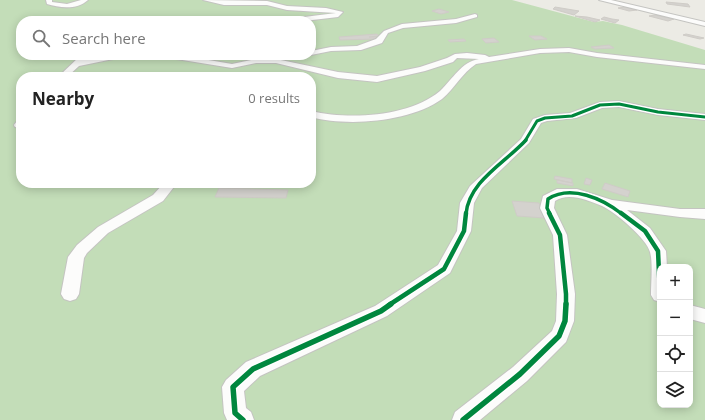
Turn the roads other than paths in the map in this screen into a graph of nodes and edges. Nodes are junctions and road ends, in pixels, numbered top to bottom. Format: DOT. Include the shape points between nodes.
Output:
graph roads {
  1 [pos="49,0"];
  2 [pos="85,0"];
  3 [pos="206,0"];
  4 [pos="602,0"];
  5 [pos="474,16"];
  6 [pos="316,18"];
  7 [pos="705,24"];
  8 [pos="316,52"];
  9 [pos="80,60"];
  10 [pos="97,60"];
  11 [pos="195,60"];
  12 [pos="280,60"];
  13 [pos="488,60"];
  14 [pos="276,61"];
  15 [pos="76,64"];
  16 [pos="705,67"];
  17 [pos="67,72"];
  18 [pos="316,115"];
  19 [pos="705,117"];
  20 [pos="167,188"];
  21 [pos="608,203"];
  22 [pos="705,214"];
  23 [pos="659,264"];
  24 [pos="70,294"];
  25 [pos="693,313"];
  26 [pos="705,316"];
  27 [pos="243,420"];
  28 [pos="463,420"];
  1 -- 2 [label="street" via="49,3 61,6"];
  3 -- 6 [label="street" via="224,3 267,3 287,8 340,12 338,15"];
  4 -- 7 [label="street"];
  5 -- 8 [label="street" via="456,21 402,26 386,32 379,41 358,48"];
  9 -- 15 [label="street"];
  10 -- 15 [label="street"];
  11 -- 14 [label="street" via="232,66 256,61"];
  12 -- 14 [label="street"];
  13 -- 14 [label="street" via="486,57 455,56 422,69 377,79 338,75"];
  13 -- 16 [label="street" via="546,50 569,50"];
  13 -- 18 [label="street" via="474,62 465,67 447,90 421,107 391,115 353,120"];
  15 -- 17 [label="street"];
  19 -- 27 [label="street" via="658,112 619,104 600,105 572,116 537,121 525,141 477,186 467,203 464,231 444,269 381,311 253,369 233,387 235,412"];
  20 -- 24 [label="street" via="158,198 103,230 82,248 76,257"];
  21 -- 22 [label="street"];
  21 -- 23 [label="street" via="645,231 658,251"];
  21 -- 28 [label="street" via="576,192 557,193 548,199 547,208 560,234 566,294 565,321 559,336 520,374"];
  25 -- 26 [label="street"];
}
